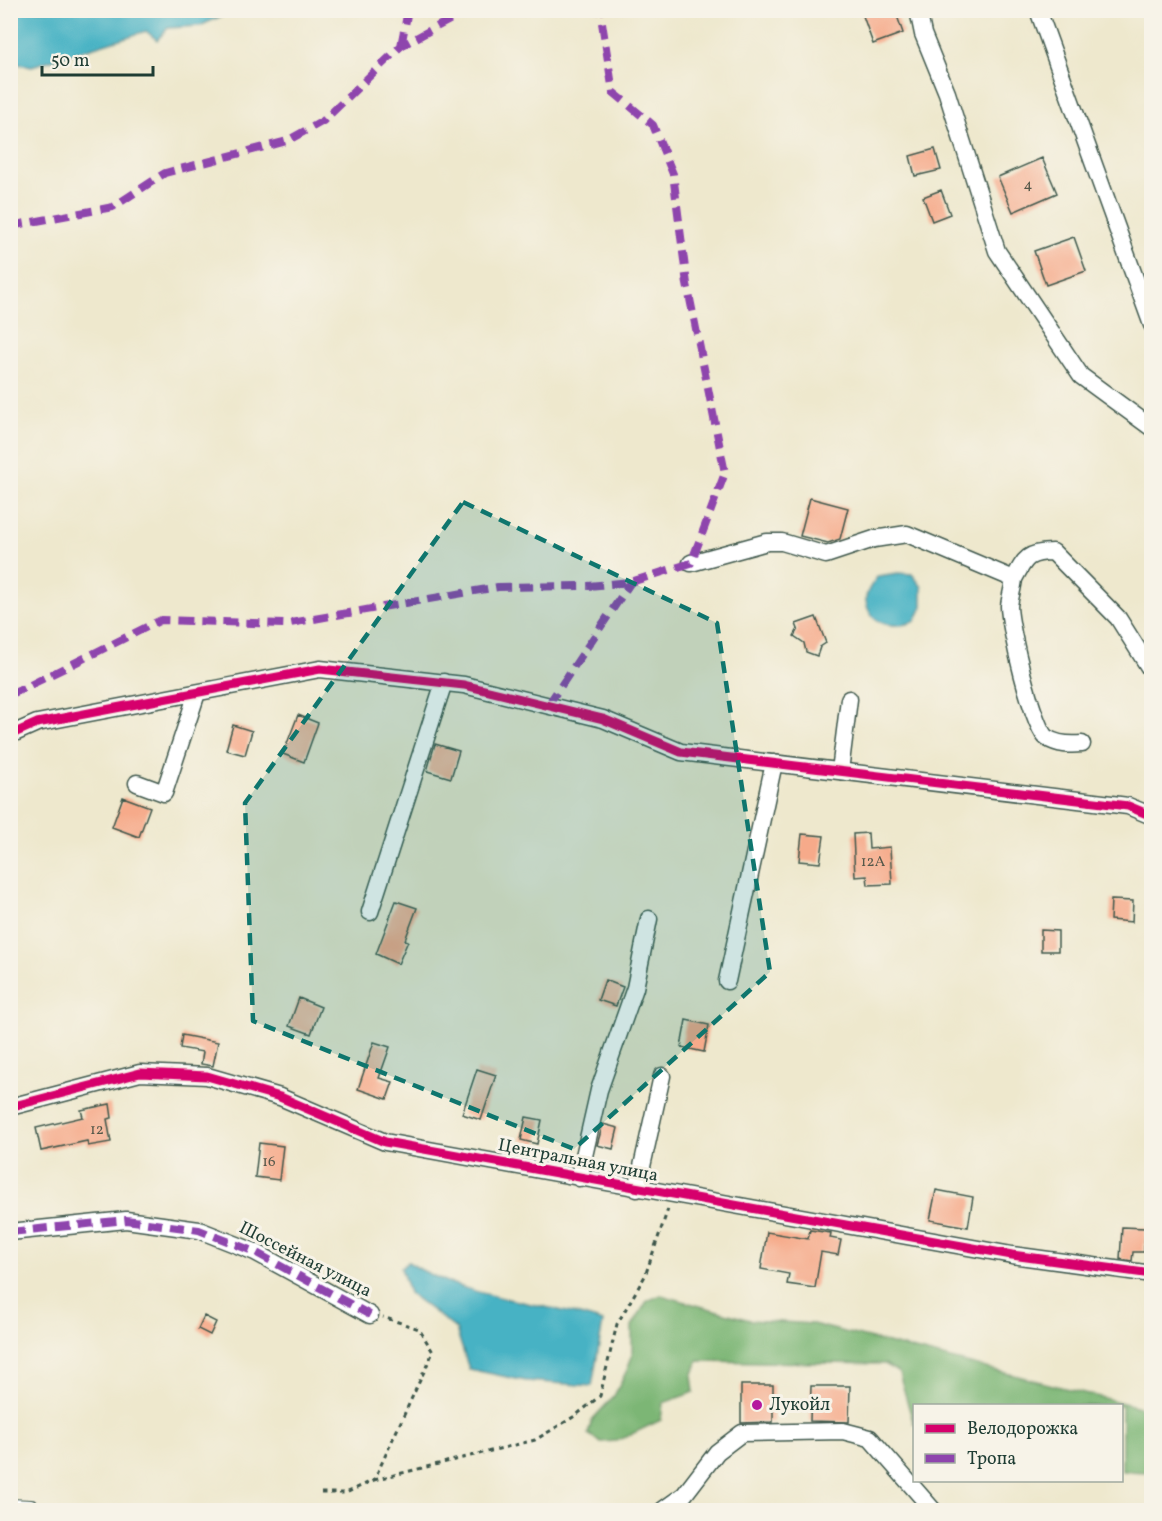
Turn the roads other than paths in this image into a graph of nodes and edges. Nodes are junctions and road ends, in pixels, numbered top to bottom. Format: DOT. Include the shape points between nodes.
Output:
graph roads {
  1 [pos="918,10"];
  2 [pos="1038,10"];
  3 [pos="1152,325"];
  4 [pos="1152,428"];
  5 [pos="691,562"];
  6 [pos="1014,579"];
  7 [pos="1152,672"];
  8 [pos="444,682"];
  9 [pos="197,693"];
  10 [pos="849,699"];
  11 [pos="10,735"];
  12 [pos="1082,744"];
  13 [pos="774,763"];
  14 [pos="840,771"];
  15 [pos="137,783"];
  16 [pos="1152,816"];
  17 [pos="370,912"];
  18 [pos="649,920"];
  19 [pos="727,981"];
  20 [pos="662,1076"];
  21 [pos="10,1107"];
  22 [pos="579,1178"];
  23 [pos="637,1189"];
  24 [pos="10,1232"];
  25 [pos="1152,1274"];
  26 [pos="370,1315"];
  27 [pos="10,1509"];
  28 [pos="31,1510"];
  29 [pos="663,1510"];
  30 [pos="933,1510"];
  1 -- 4 [label="street" via="997,251 1081,376"];
  2 -- 3 [label="street"];
  5 -- 6 [label="street" via="767,542 826,555 874,539 907,534"];
  6 -- 7 [label="street" via="1024,559 1037,552 1053,552 1118,618"];
  6 -- 12 [label="street" via="1009,606 1012,633 1036,722 1045,737 1068,746"];
  8 -- 9 [label="street" via="320,669"];
  8 -- 13 [label="street" via="603,719 681,752"];
  8 -- 17 [label="street"];
  9 -- 11 [label="street" via="37,723"];
  9 -- 15 [label="street" via="164,793"];
  10 -- 14 [label="street"];
  13 -- 14 [label="street"];
  13 -- 19 [label="street"];
  14 -- 16 [label="street" via="1128,806"];
  18 -- 22 [label="street" via="635,988 599,1090"];
  20 -- 23 [label="street"];
  21 -- 22 [label="street, Центральная улица" via="140,1073 207,1076 280,1097 385,1142"];
  22 -- 23 [label="street, Центральная улица"];
  23 -- 25 [label="street, Центральная улица" via="1012,1255"];
  24 -- 26 [label="street, Шоссейная улица" via="126,1220 199,1230 255,1252"];
  27 -- 28 [label="main road"];
  29 -- 30 [label="street" via="684,1495 717,1452 742,1433 843,1431 870,1438"];
}
